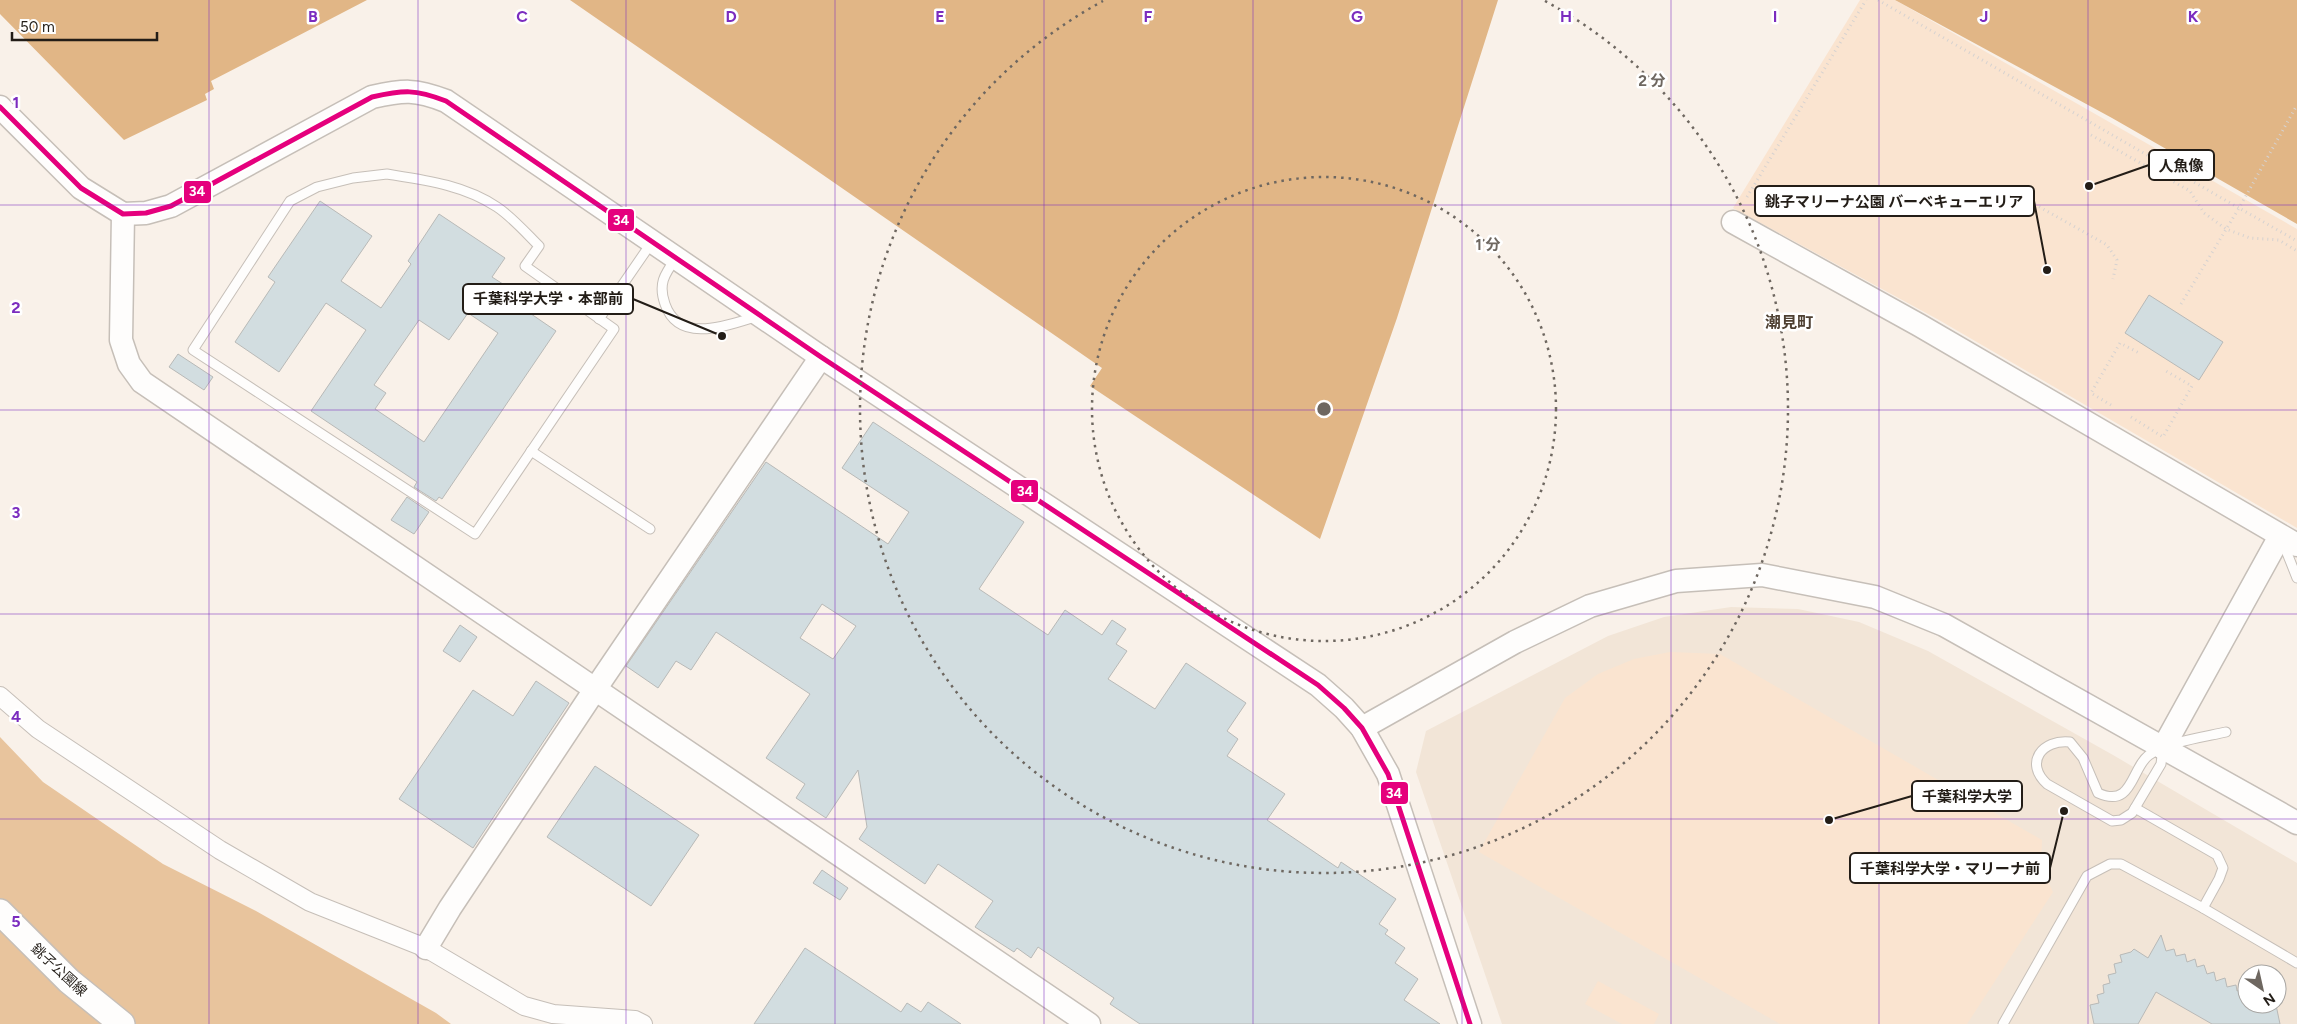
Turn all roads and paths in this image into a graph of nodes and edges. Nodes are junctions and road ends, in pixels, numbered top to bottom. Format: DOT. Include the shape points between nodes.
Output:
graph roads {
  1 [pos="1866,0"];
  2 [pos="1878,0"];
  3 [pos="2297,105"];
  4 [pos="0,108"];
  5 [pos="2091,135"];
  6 [pos="2013,192"];
  7 [pos="1747,197"];
  8 [pos="2239,208"];
  9 [pos="123,214"];
  10 [pos="1734,222"];
  11 [pos="2226,229"];
  12 [pos="2297,241"];
  13 [pos="652,242"];
  14 [pos="2297,251"];
  15 [pos="676,258"];
  16 [pos="2113,279"];
  17 [pos="2181,304"];
  18 [pos="760,315"];
  19 [pos="599,319"];
  20 [pos="2141,354"];
  21 [pos="821,357"];
  22 [pos="2166,371"];
  23 [pos="2112,405"];
  24 [pos="2131,417"];
  25 [pos="531,451"];
  26 [pos="650,529"];
  27 [pos="2289,540"];
  28 [pos="2297,578"];
  29 [pos="596,688"];
  30 [pos="0,696"];
  31 [pos="1362,728"];
  32 [pos="2226,732"];
  33 [pos="2163,748"];
  34 [pos="2135,808"];
  35 [pos="2297,823"];
  36 [pos="2203,908"];
  37 [pos="0,912"];
  38 [pos="426,948"];
  39 [pos="2297,962"];
  40 [pos="122,1024"];
  41 [pos="643,1024"];
  42 [pos="1089,1024"];
  43 [pos="1470,1024"];
  44 [pos="2003,1024"];
  1 -- 7 [label="path"];
  2 -- 8 [label="path"];
  3 -- 8 [label="path"];
  4 -- 9 [label="street" via="81,188"];
  5 -- 11 [label="path" via="2190,191 2204,213"];
  6 -- 16 [label="path" via="2107,245 2117,260"];
  8 -- 11 [label="path"];
  8 -- 12 [label="path"];
  9 -- 13 [label="street" via="146,213 171,206 372,97 402,91 424,92 446,101"];
  9 -- 29 [label="street" via="121,340 129,364 142,382"];
  10 -- 27 [label="street" via="1945,340"];
  11 -- 14 [label="path" via="2250,238 2279,240"];
  11 -- 17 [label="path"];
  13 -- 15 [label="street"];
  13 -- 19 [label="lane"];
  15 -- 18 [label="street"];
  15 -- 18 [label="lane" via="665,273 661,290 670,316 681,326 695,329 720,327"];
  18 -- 21 [label="street"];
  19 -- 25 [label="lane" via="614,329"];
  19 -- 25 [label="lane" via="524,266 539,246 497,207 436,181 387,174 317,187 290,201 193,350 475,534"];
  20 -- 23 [label="path" via="2120,343 2091,393"];
  21 -- 29 [label="street"];
  21 -- 31 [label="street" via="1318,685"];
  22 -- 24 [label="path" via="2192,386 2163,436"];
  25 -- 26 [label="lane"];
  27 -- 28 [label="lane"];
  27 -- 33 [label="street"];
  29 -- 38 [label="street"];
  29 -- 42 [label="street"];
  30 -- 38 [label="street" via="38,729 220,850 310,902"];
  31 -- 33 [label="street" via="1515,642 1590,606 1676,581 1762,576 1875,597 1944,625"];
  31 -- 43 [label="street" via="1388,774"];
  32 -- 33 [label="lane"];
  33 -- 34 [label="lane" via="2161,764"];
  33 -- 34 [label="lane" via="2148,755 2127,791 2117,795 2098,792 2083,758 2070,742 2052,743 2038,755 2040,778 2112,821 2121,820"];
  33 -- 35 [label="street"];
  34 -- 36 [label="lane" via="2216,855 2223,868"];
  36 -- 39 [label="lane"];
  36 -- 44 [label="lane" via="2121,864 2097,869 2087,876"];
  37 -- 40 [label="main road, 銚子公園線" via="69,981"];
  38 -- 41 [label="street" via="524,1006 553,1014 635,1020"];
}
